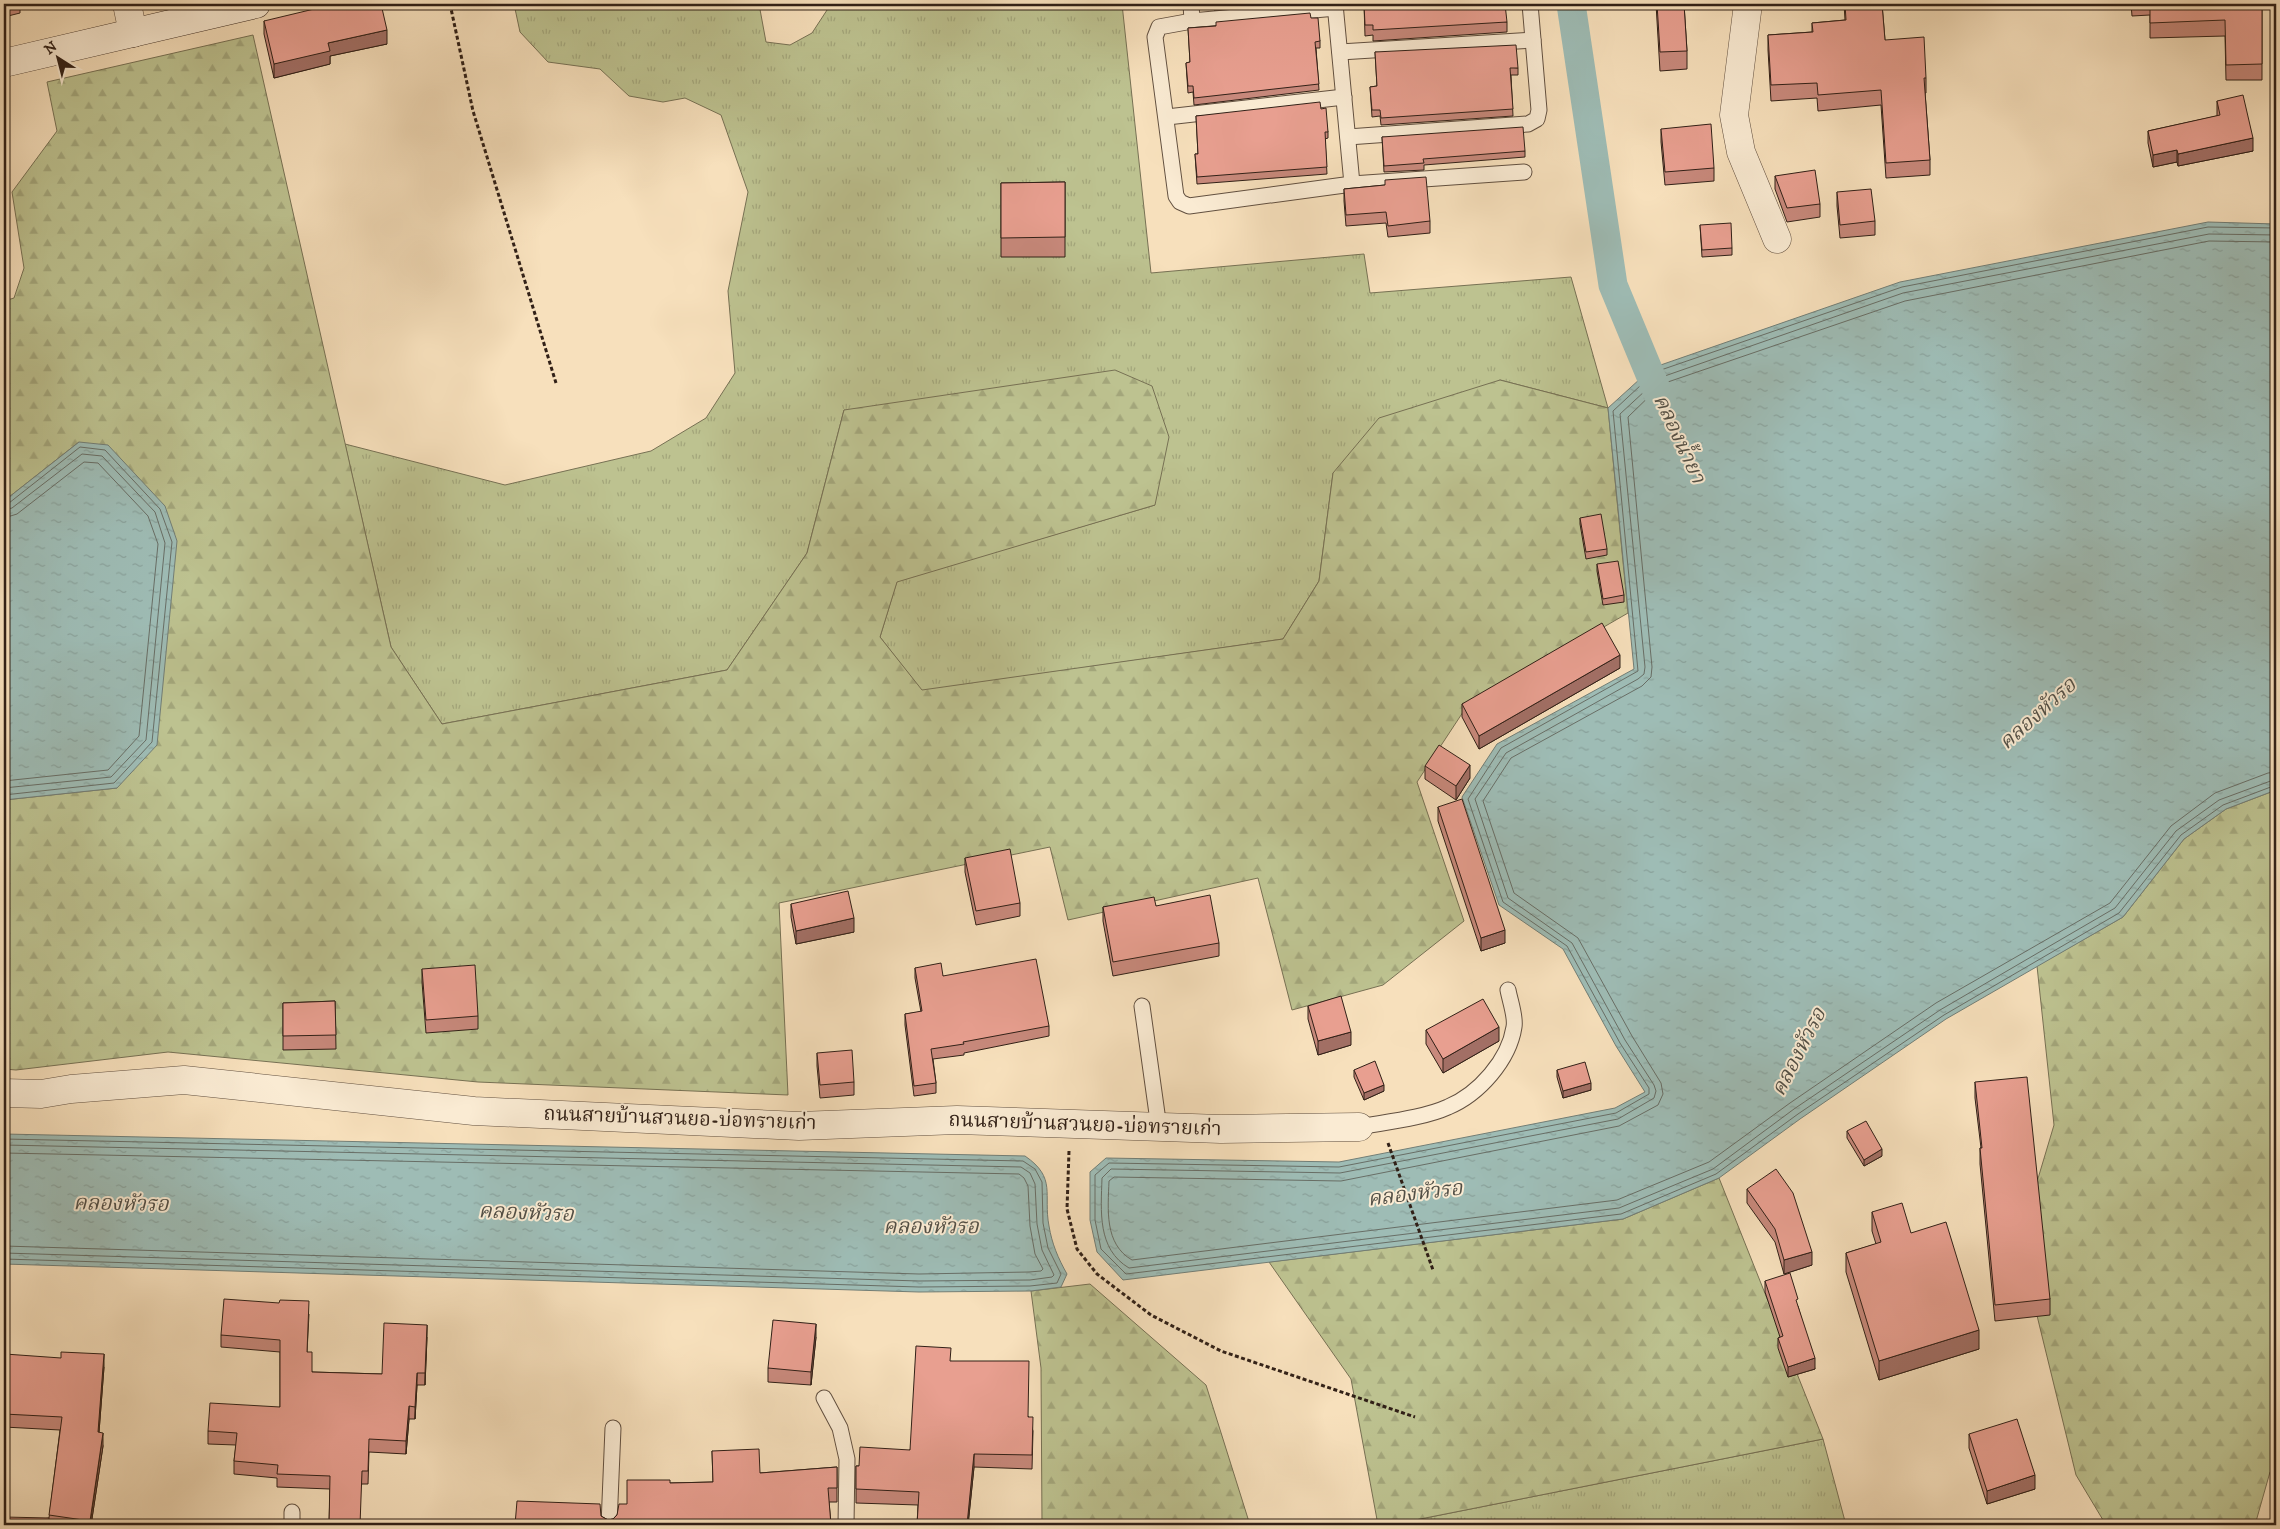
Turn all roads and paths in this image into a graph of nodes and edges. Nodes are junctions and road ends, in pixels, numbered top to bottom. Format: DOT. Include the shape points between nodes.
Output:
graph roads {
  1 [pos="127,4"];
  2 [pos="256,4"];
  3 [pos="450,4"];
  4 [pos="1191,4"];
  5 [pos="1530,4"];
  6 [pos="1748,4"];
  7 [pos="1335,6"];
  8 [pos="1192,21"];
  9 [pos="132,33"];
  10 [pos="1533,40"];
  11 [pos="1340,52"];
  12 [pos="4,63"];
  13 [pos="1344,97"];
  14 [pos="1167,117"];
  15 [pos="1348,137"];
  16 [pos="1524,172"];
  17 [pos="1352,184"];
  18 [pos="1777,239"];
  19 [pos="556,383"];
  20 [pos="1508,990"];
  21 [pos="1142,1006"];
  22 [pos="4,1093"];
  23 [pos="1069,1125"];
  24 [pos="1359,1127"];
  25 [pos="1158,1128"];
  26 [pos="1386,1139"];
  27 [pos="1433,1270"];
  28 [pos="824,1398"];
  29 [pos="1415,1417"];
  30 [pos="613,1428"];
  31 [pos="609,1525"];
  32 [pos="846,1525"];
  1 -- 9 [label="street"];
  2 -- 9 [label="street"];
  3 -- 19 [label="path" via="473,111"];
  4 -- 8 [label="lane"];
  5 -- 10 [label="lane"];
  6 -- 18 [label="street" via="1734,114 1741,152"];
  7 -- 8 [label="lane"];
  7 -- 11 [label="lane"];
  8 -- 14 [label="lane" via="1158,27 1155,36"];
  9 -- 12 [label="street"];
  10 -- 11 [label="lane"];
  10 -- 15 [label="lane" via="1539,110 1537,119 1528,124"];
  11 -- 13 [label="lane"];
  13 -- 14 [label="lane"];
  13 -- 15 [label="lane"];
  14 -- 17 [label="lane" via="1176,196 1189,206"];
  15 -- 17 [label="lane"];
  16 -- 17 [label="lane"];
  20 -- 24 [label="lane" via="1515,1026 1499,1066 1486,1079 1449,1107"];
  21 -- 25 [label="lane"];
  22 -- 23 [label="street, ถนนสายบ้านสวนยอ-บ่อทรายเก่า" via="41,1094 184,1080 474,1111 799,1126 957,1120"];
  23 -- 25 [label="street, ถนนสายบ้านสวนยอ-บ่อทรายเก่า"];
  23 -- 29 [label="path" via="1068,1209 1077,1249 1097,1274 1151,1315 1220,1351"];
  24 -- 25 [label="street, ถนนสายบ้านสวนยอ-บ่อทรายเก่า"];
  26 -- 27 [label="path"];
  28 -- 32 [label="lane" via="840,1428 848,1459"];
  30 -- 31 [label="lane"];
}
